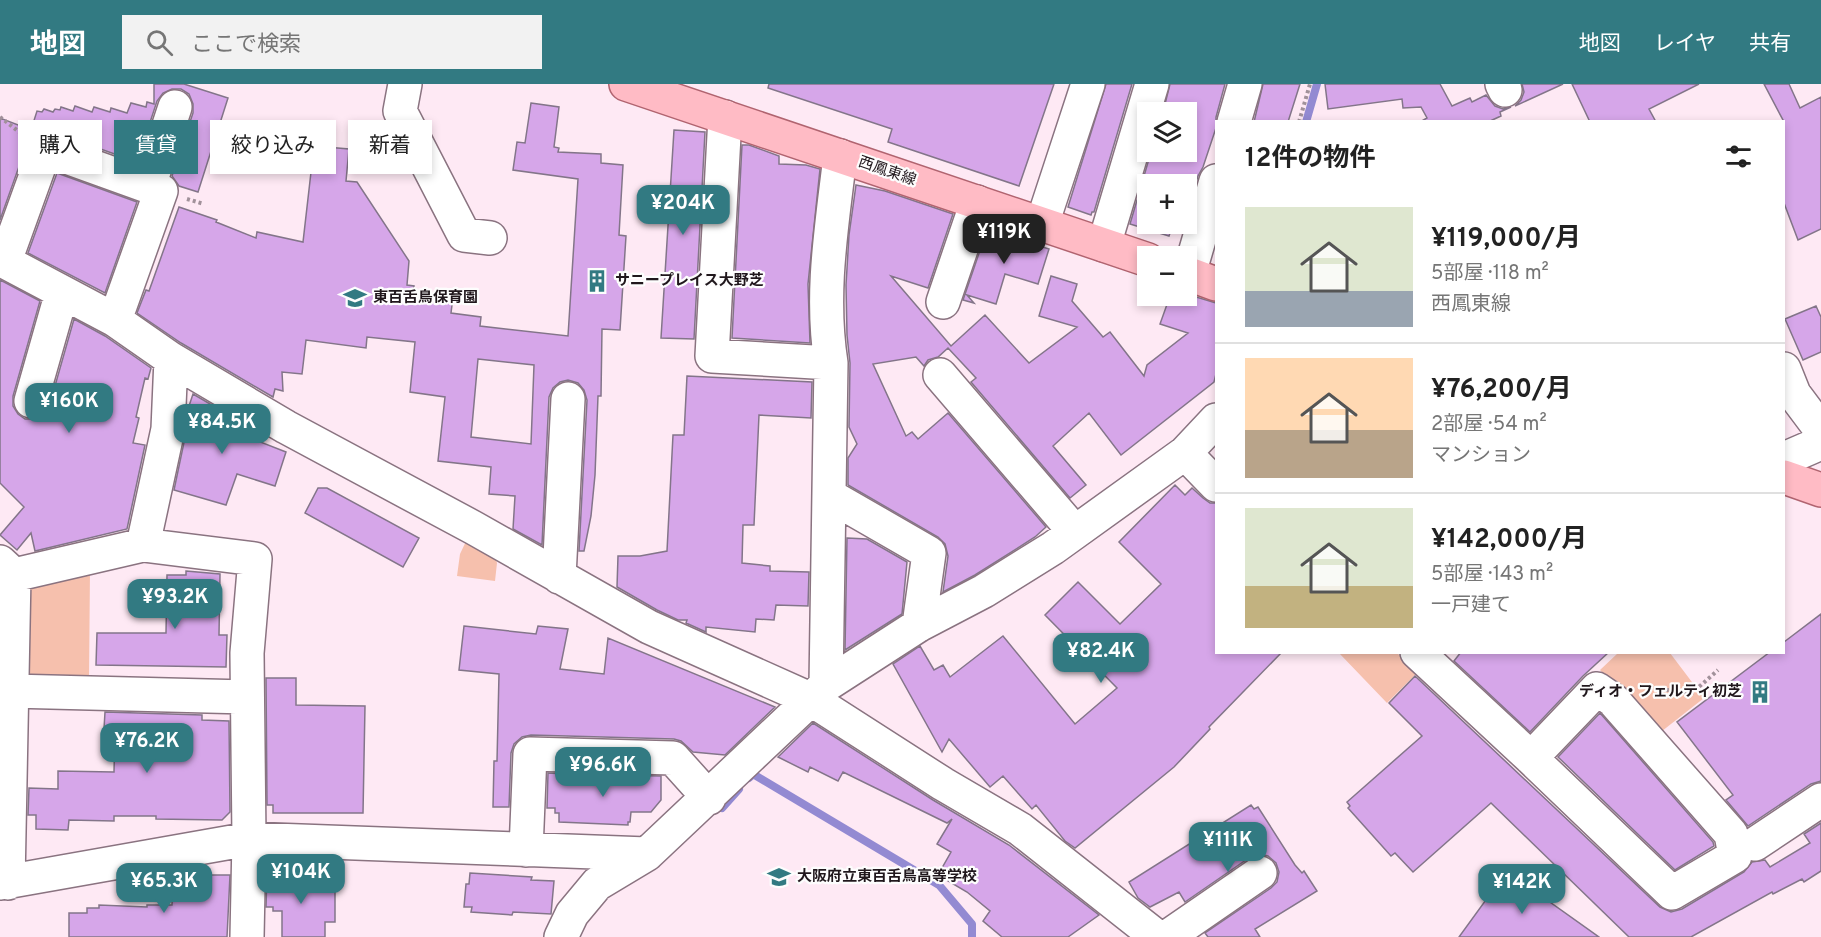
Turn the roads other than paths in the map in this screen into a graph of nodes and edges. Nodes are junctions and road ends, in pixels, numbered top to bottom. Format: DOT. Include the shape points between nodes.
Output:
graph roads {
  1 [pos="405,84"];
  2 [pos="626,84"];
  3 [pos="1088,84"];
  4 [pos="1152,84"];
  5 [pos="1245,84"];
  6 [pos="175,107"];
  7 [pos="725,117"];
  8 [pos="1235,120"];
  9 [pos="840,156"];
  10 [pos="149,186"];
  11 [pos="1215,186"];
  12 [pos="977,202"];
  13 [pos="1042,224"];
  14 [pos="490,238"];
  15 [pos="1104,245"];
  16 [pos="1137,256"];
  17 [pos="2,260"];
  18 [pos="1197,277"];
  19 [pos="62,292"];
  20 [pos="943,302"];
  21 [pos="115,320"];
  22 [pos="171,359"];
  23 [pos="831,363"];
  24 [pos="1785,372"];
  25 [pos="940,375"];
  26 [pos="31,401"];
  27 [pos="559,415"];
  28 [pos="1215,421"];
  29 [pos="1821,430"];
  30 [pos="1821,443"];
  31 [pos="1185,453"];
  32 [pos="1785,459"];
  33 [pos="1785,477"];
  34 [pos="1215,484"];
  35 [pos="1821,490"];
  36 [pos="830,496"];
  37 [pos="1074,531"];
  38 [pos="143,544"];
  39 [pos="7,569"];
  40 [pos="559,577"];
  41 [pos="919,625"];
  42 [pos="1419,654"];
  43 [pos="11,691"];
  44 [pos="819,692"];
  45 [pos="247,697"];
  46 [pos="1531,758"];
  47 [pos="709,798"];
  48 [pos="1821,800"];
  49 [pos="1774,836"];
  50 [pos="249,839"];
  51 [pos="526,850"];
  52 [pos="647,854"];
  53 [pos="1260,873"];
  54 [pos="4,883"];
  55 [pos="247,937"];
  56 [pos="561,937"];
  57 [pos="1157,937"];
  58 [pos="1167,937"];
  1 -- 14 [label="street" via="400,111 464,235"];
  2 -- 7 [label="main road, 西鳳東線"];
  3 -- 13 [label="street"];
  4 -- 15 [label="street"];
  5 -- 8 [label="street"];
  6 -- 10 [label="street"];
  7 -- 9 [label="main road, 西鳳東線"];
  7 -- 23 [label="street" via="712,356"];
  9 -- 12 [label="main road, 西鳳東線"];
  9 -- 23 [label="street" via="826,280"];
  10 -- 17 [label="street" via="53,152"];
  10 -- 21 [label="street" via="161,191"];
  11 -- 18 [label="street"];
  12 -- 13 [label="main road, 西鳳東線"];
  12 -- 20 [label="street"];
  13 -- 15 [label="main road, 西鳳東線"];
  15 -- 16 [label="main road, 西鳳東線"];
  17 -- 19 [label="street"];
  19 -- 21 [label="street"];
  19 -- 26 [label="street"];
  21 -- 22 [label="street"];
  22 -- 38 [label="street" via="168,429"];
  22 -- 40 [label="street" via="285,427"];
  23 -- 36 [label="street"];
  24 -- 29 [label="street" via="1794,394"];
  25 -- 37 [label="street"];
  27 -- 40 [label="street"];
  28 -- 31 [label="street"];
  30 -- 32 [label="street"];
  31 -- 34 [label="street"];
  31 -- 37 [label="street"];
  33 -- 35 [label="main road"];
  36 -- 41 [label="street" via="929,553"];
  36 -- 44 [label="street"];
  37 -- 41 [label="street" via="984,591"];
  38 -- 39 [label="street"];
  38 -- 45 [label="street" via="255,559"];
  39 -- 43 [label="street"];
  40 -- 44 [label="street" via="650,627"];
  41 -- 44 [label="street"];
  42 -- 46 [label="street"];
  43 -- 45 [label="street"];
  43 -- 54 [label="street"];
  44 -- 47 [label="street"];
  44 -- 57 [label="street" via="943,784 1020,829"];
  45 -- 50 [label="street"];
  46 -- 46 [label="street" via="1672,893 1735,856 1731,834 1613,700 1597,689"];
  47 -- 51 [label="street" via="673,758 530,754"];
  47 -- 52 [label="street"];
  48 -- 49 [label="street"];
  50 -- 51 [label="street"];
  50 -- 54 [label="street"];
  50 -- 55 [label="street"];
  51 -- 52 [label="street"];
  52 -- 56 [label="street" via="597,884 572,914"];
  53 -- 58 [label="street"];
}
